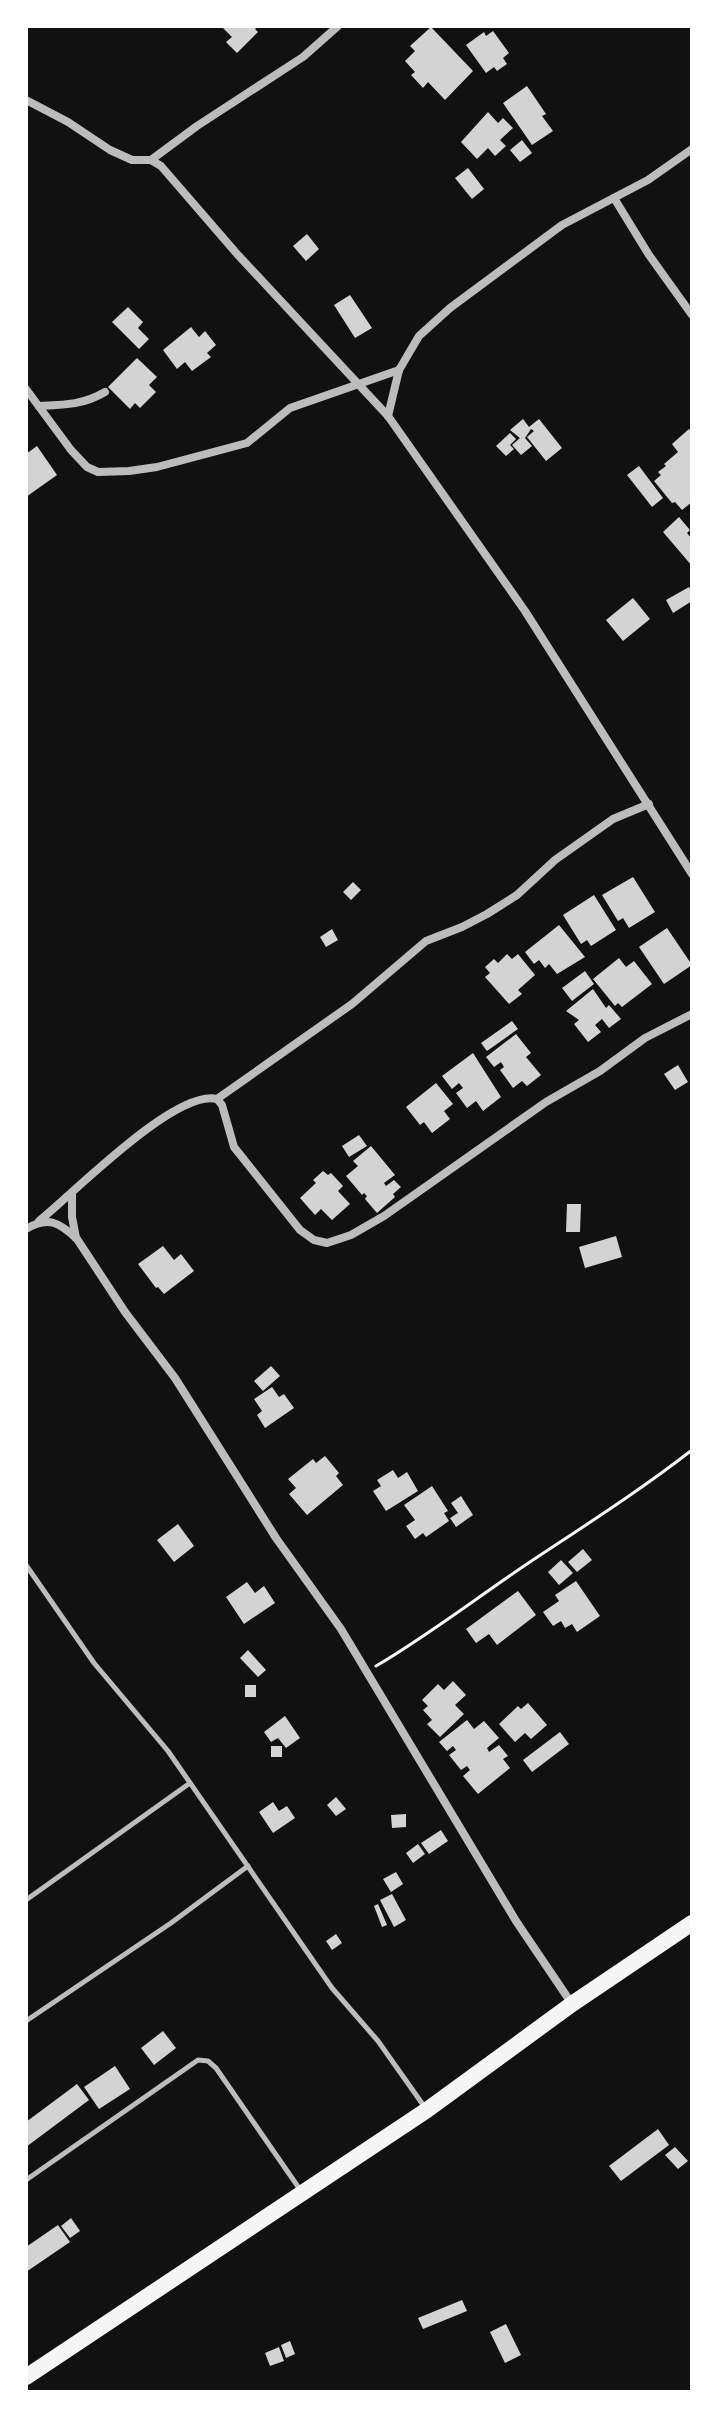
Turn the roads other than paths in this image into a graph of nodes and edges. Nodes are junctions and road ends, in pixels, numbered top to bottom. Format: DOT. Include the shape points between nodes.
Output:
graph roads {
  1 [pos="338,26"];
  2 [pos="26,100"];
  3 [pos="692,149"];
  4 [pos="151,160"];
  5 [pos="614,198"];
  6 [pos="692,315"];
  7 [pos="399,370"];
  8 [pos="357,385"];
  9 [pos="26,389"];
  10 [pos="105,392"];
  11 [pos="39,406"];
  12 [pos="388,416"];
  13 [pos="649,804"];
  14 [pos="692,874"];
  15 [pos="692,1014"];
  16 [pos="217,1099"];
  17 [pos="72,1194"];
  18 [pos="39,1221"];
  19 [pos="26,1229"];
  20 [pos="77,1239"];
  21 [pos="26,1565"];
  22 [pos="190,1783"];
  23 [pos="248,1866"];
  24 [pos="26,1900"];
  25 [pos="692,1923"];
  26 [pos="572,2004"];
  27 [pos="26,2021"];
  28 [pos="427,2110"];
  29 [pos="26,2180"];
  30 [pos="302,2192"];
  31 [pos="26,2377"];
  1 -- 4 [label="street" via="303,57"];
  2 -- 4 [label="street" via="110,150 132,160"];
  3 -- 5 [label="street"];
  4 -- 8 [label="street" via="172,177"];
  5 -- 6 [label="street"];
  5 -- 7 [label="street" via="562,225 450,308 419,336"];
  7 -- 8 [label="street"];
  7 -- 12 [label="street"];
  8 -- 11 [label="street" via="290,408 247,443 129,471 87,467"];
  8 -- 12 [label="street"];
  9 -- 11 [label="street"];
  10 -- 11 [label="street" via="72,405"];
  12 -- 13 [label="street" via="525,611"];
  13 -- 14 [label="street"];
  13 -- 16 [label="street" via="613,819 487,914 426,941 352,1004"];
  15 -- 16 [label="street" via="645,1038 384,1216 335,1242 308,1237 281,1207 234,1147"];
  16 -- 17 [label="street" via="207,1096 172,1111"];
  17 -- 18 [label="street"];
  17 -- 20 [label="street"];
  18 -- 19 [label="street"];
  18 -- 20 [label="street" via="58,1225"];
  20 -- 26 [label="street" via="341,1629 516,1921"];
  21 -- 22 [label="lane" via="94,1663"];
  22 -- 23 [label="lane"];
  22 -- 24 [label="lane"];
  23 -- 27 [label="lane"];
  23 -- 28 [label="lane" via="332,1988"];
  25 -- 26 [label="highway"];
  26 -- 28 [label="highway"];
  28 -- 30 [label="highway"];
  29 -- 30 [label="lane" via="198,2060 216,2068"];
  30 -- 31 [label="highway"];
}
